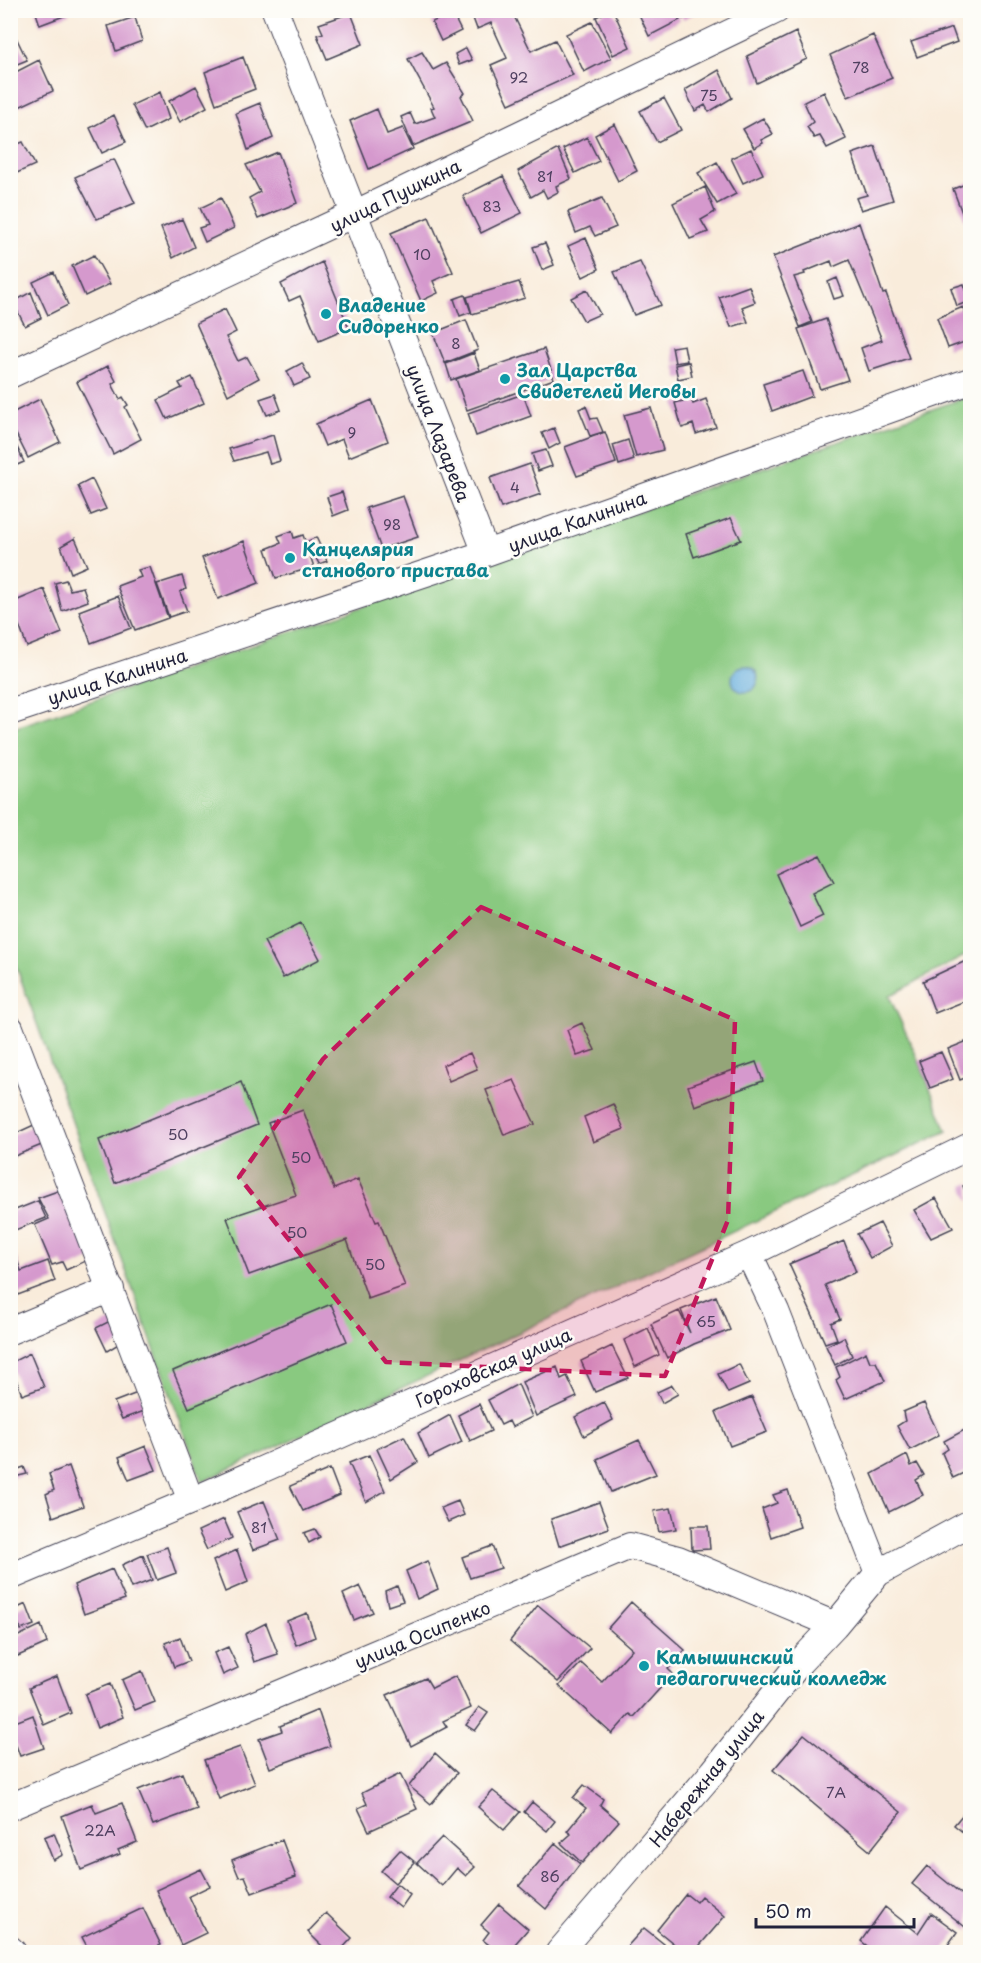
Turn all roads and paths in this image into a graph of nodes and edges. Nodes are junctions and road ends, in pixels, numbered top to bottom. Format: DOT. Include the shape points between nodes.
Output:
graph roads {
  1 [pos="275,10"];
  2 [pos="777,10"];
  3 [pos="354,214"];
  4 [pos="10,375"];
  5 [pos="970,381"];
  6 [pos="486,553"];
  7 [pos="10,712"];
  8 [pos="10,1028"];
  9 [pos="970,1146"];
  10 [pos="749,1254"];
  11 [pos="111,1289"];
  12 [pos="10,1330"];
  13 [pos="190,1501"];
  14 [pos="970,1523"];
  15 [pos="878,1573"];
  16 [pos="10,1577"];
  17 [pos="835,1625"];
  18 [pos="10,1807"];
  19 [pos="10,1948"];
  20 [pos="13,1953"];
  21 [pos="559,1953"];
  1 -- 3 [label="street, улица Лазарева"];
  2 -- 3 [label="street, улица Пушкина"];
  3 -- 4 [label="street, улица Пушкина"];
  3 -- 6 [label="street, улица Лазарева"];
  5 -- 6 [label="street, улица Калинина"];
  6 -- 7 [label="street, улица Калинина"];
  8 -- 11 [label="street"];
  9 -- 10 [label="street, Гороховская улица"];
  10 -- 13 [label="street, Гороховская улица"];
  10 -- 15 [label="street" via="776,1311"];
  11 -- 12 [label="street"];
  11 -- 13 [label="street"];
  13 -- 16 [label="street, Гороховская улица"];
  14 -- 15 [label="street, Набережная улица"];
  15 -- 17 [label="street, Набережная улица"];
  17 -- 18 [label="street, улица Осипенко" via="678,1559 630,1546"];
  17 -- 21 [label="street, Набережная улица"];
  19 -- 20 [label="street"];
}
